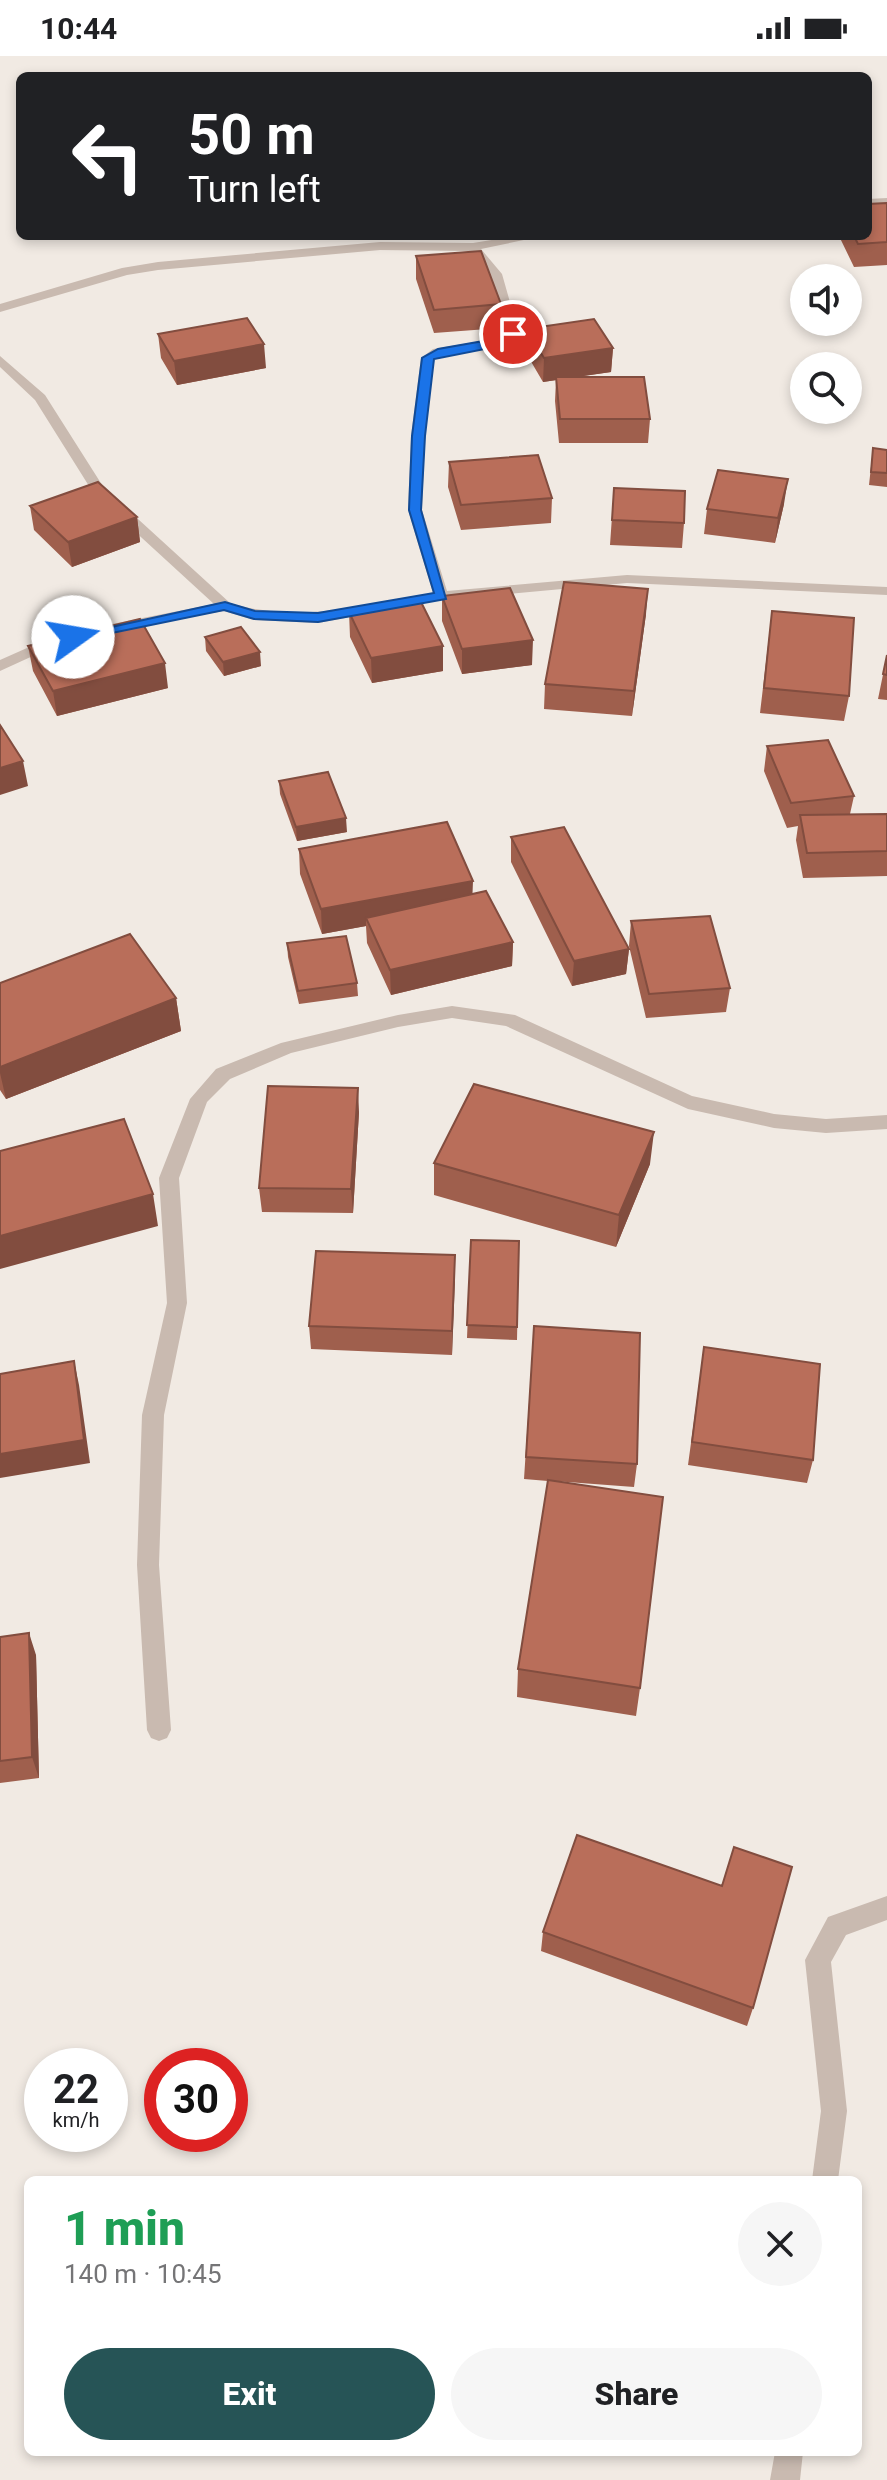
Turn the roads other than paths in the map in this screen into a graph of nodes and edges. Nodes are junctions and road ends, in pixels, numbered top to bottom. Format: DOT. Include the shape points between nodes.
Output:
graph roads {
  1 [pos="514,240"];
  2 [pos="473,247"];
  3 [pos="0,308"];
  4 [pos="0,360"];
  5 [pos="887,591"];
  6 [pos="441,596"];
  7 [pos="225,606"];
  8 [pos="102,630"];
  9 [pos="73,637"];
  10 [pos="0,666"];
  11 [pos="887,1122"];
  12 [pos="159,1730"];
  13 [pos="887,1908"];
  14 [pos="826,2176"];
  15 [pos="788,2456"];
  16 [pos="785,2480"];
  1 -- 2 [label="street"];
  2 -- 3 [label="street" via="380,246 158,266"];
  2 -- 6 [label="street" via="496,274 513,334 510,340 428,358 415,510"];
  4 -- 7 [label="street" via="40,398 99,491"];
  5 -- 6 [label="street" via="627,579"];
  6 -- 7 [label="street" via="318,618 254,615"];
  7 -- 8 [label="street"];
  9 -- 10 [label="street" via="44,644"];
  11 -- 12 [label="street" via="826,1126 774,1121 688,1102 509,1020 452,1012 287,1048 223,1074 199,1099 169,1178 177,1303 153,1415 148,1565"];
  13 -- 14 [label="street" via="837,1926 818,1960 834,2111"];
  15 -- 16 [label="street"];
}
